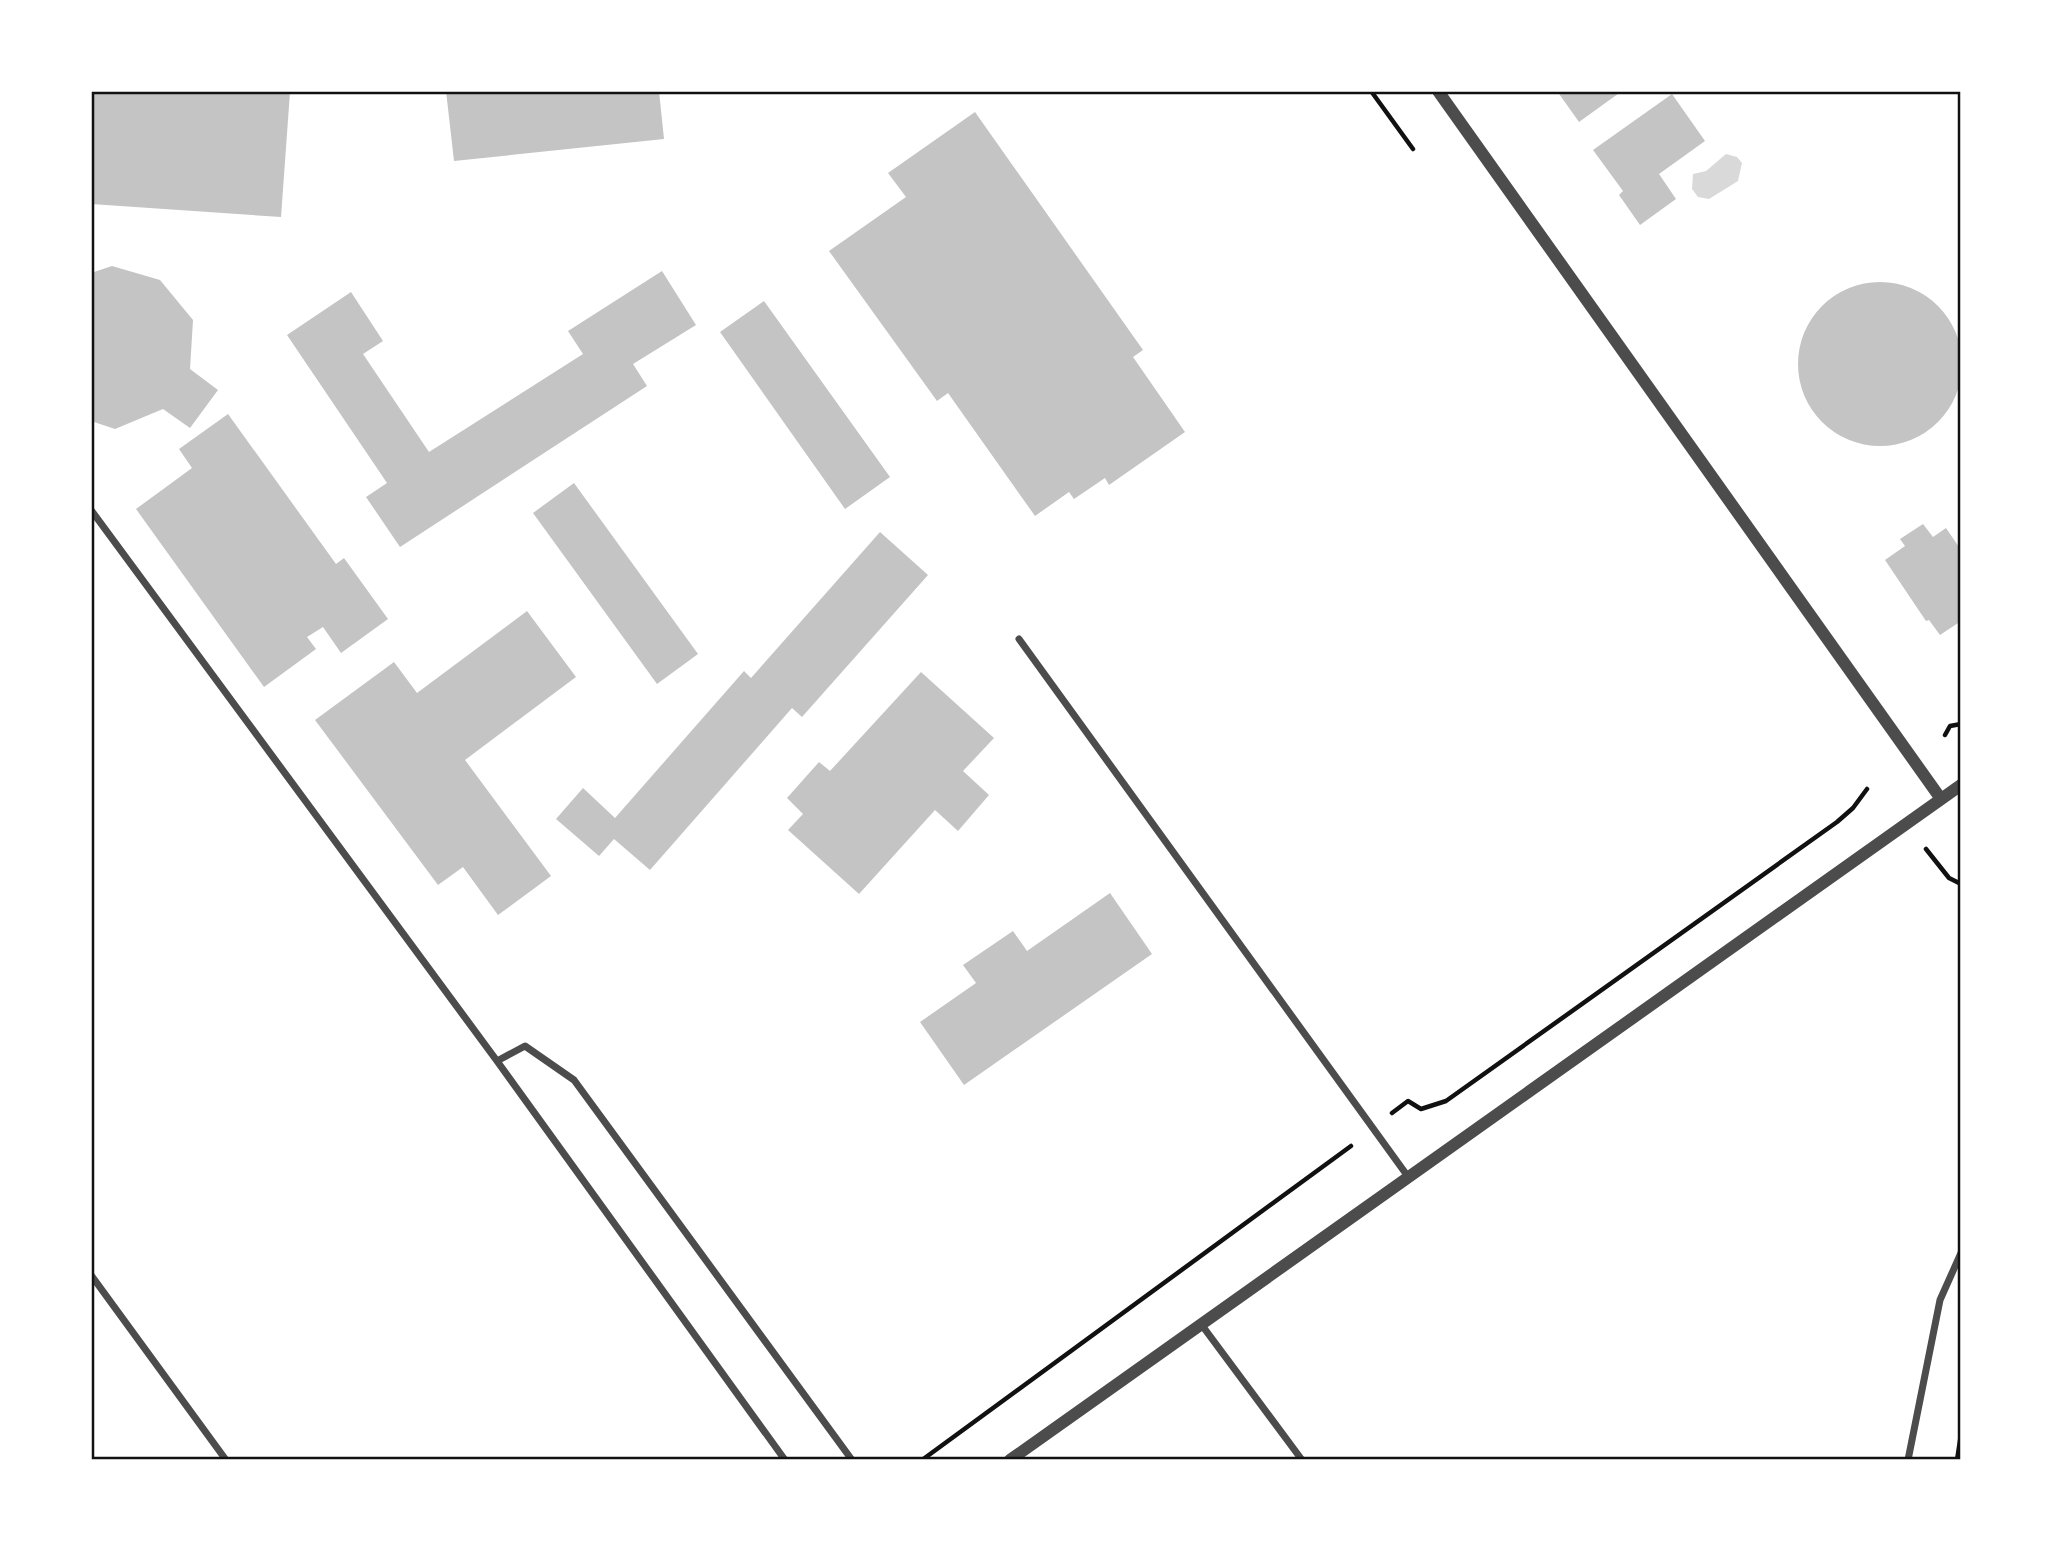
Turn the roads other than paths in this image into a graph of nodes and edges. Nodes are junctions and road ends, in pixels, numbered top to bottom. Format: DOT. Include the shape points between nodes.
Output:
graph roads {
  1 [pos="1438,91"];
  2 [pos="91,510"];
  3 [pos="1019,639"];
  4 [pos="1961,785"];
  5 [pos="1941,799"];
  6 [pos="497,1061"];
  7 [pos="1409,1178"];
  8 [pos="1961,1253"];
  9 [pos="91,1275"];
  10 [pos="1200,1323"];
  11 [pos="226,1460"];
  12 [pos="785,1460"];
  13 [pos="852,1460"];
  14 [pos="1010,1460"];
  15 [pos="1302,1460"];
  16 [pos="1908,1460"];
  1 -- 5 [label="street"];
  2 -- 6 [label="street"];
  3 -- 7 [label="street"];
  4 -- 5 [label="street"];
  5 -- 7 [label="street"];
  6 -- 12 [label="street"];
  6 -- 13 [label="street" via="524,1046 574,1080"];
  7 -- 10 [label="street"];
  8 -- 16 [label="street" via="1940,1300"];
  9 -- 11 [label="street"];
  10 -- 14 [label="street"];
  10 -- 15 [label="street"];
}
